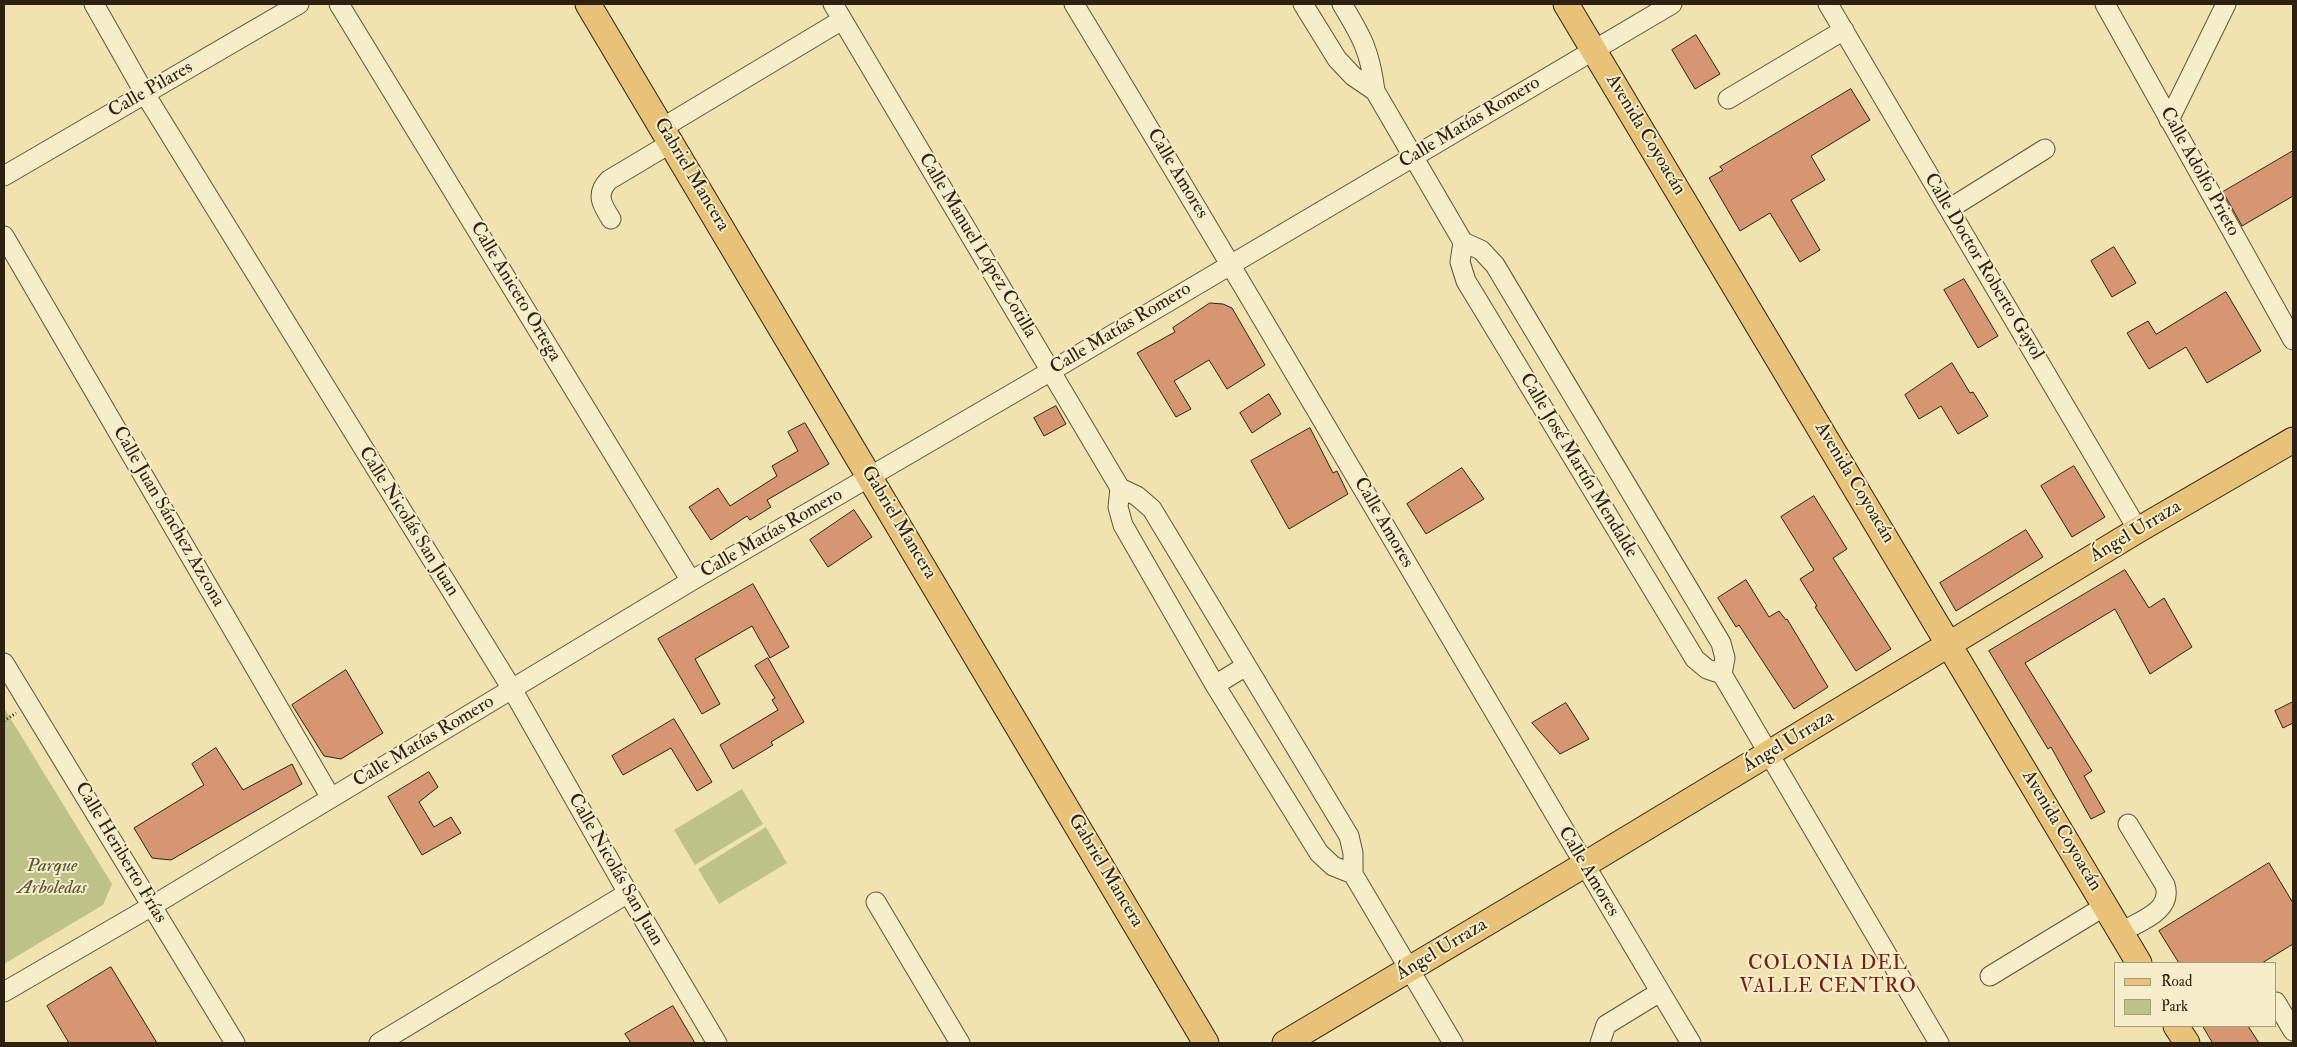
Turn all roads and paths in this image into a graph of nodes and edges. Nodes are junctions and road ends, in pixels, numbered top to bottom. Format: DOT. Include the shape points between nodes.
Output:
graph roads {
  1 [pos="94,4"];
  2 [pos="299,4"];
  3 [pos="339,4"];
  4 [pos="588,4"];
  5 [pos="1074,4"];
  6 [pos="1303,4"];
  7 [pos="1342,4"];
  8 [pos="1566,4"];
  9 [pos="1672,4"];
  10 [pos="1828,4"];
  11 [pos="2105,4"];
  12 [pos="2226,4"];
  13 [pos="837,12"];
  14 [pos="1844,30"];
  15 [pos="1594,50"];
  16 [pos="1375,91"];
  17 [pos="145,94"];
  18 [pos="1728,99"];
  19 [pos="2169,120"];
  20 [pos="667,135"];
  21 [pos="2046,149"];
  22 [pos="1414,156"];
  23 [pos="4,176"];
  24 [pos="1949,209"];
  25 [pos="610,219"];
  26 [pos="4,236"];
  27 [pos="1463,242"];
  28 [pos="1232,264"];
  29 [pos="2293,340"];
  30 [pos="1051,371"];
  31 [pos="2293,440"];
  32 [pos="870,476"];
  33 [pos="1120,488"];
  34 [pos="2138,530"];
  35 [pos="691,581"];
  36 [pos="1950,644"];
  37 [pos="4,663"];
  38 [pos="1246,666"];
  39 [pos="1722,674"];
  40 [pos="1215,685"];
  41 [pos="512,689"];
  42 [pos="1771,753"];
  43 [pos="331,798"];
  44 [pos="2128,824"];
  45 [pos="1584,865"];
  46 [pos="1353,874"];
  47 [pos="628,894"];
  48 [pos="876,902"];
  49 [pos="152,906"];
  50 [pos="2105,906"];
  51 [pos="2121,932"];
  52 [pos="2138,962"];
  53 [pos="1409,969"];
  54 [pos="1990,976"];
  55 [pos="4,992"];
  56 [pos="1660,992"];
  57 [pos="2277,1004"];
  58 [pos="2177,1027"];
  59 [pos="2293,1030"];
  60 [pos="235,1043"];
  61 [pos="379,1043"];
  62 [pos="717,1043"];
  63 [pos="960,1043"];
  64 [pos="1206,1043"];
  65 [pos="1285,1043"];
  66 [pos="1453,1043"];
  67 [pos="1600,1043"];
  68 [pos="1691,1043"];
  69 [pos="1940,1043"];
  70 [pos="2186,1043"];
  1 -- 17 [label="street, Calle Nicolás San Juan"];
  2 -- 17 [label="street, Calle Pilares"];
  3 -- 35 [label="street, Calle Aniceto Ortega"];
  4 -- 20 [label="main road, Gabriel Mancera"];
  5 -- 28 [label="street, Calle Amores"];
  6 -- 16 [label="street" via="1337,59 1353,76"];
  7 -- 16 [label="street" via="1364,40"];
  8 -- 15 [label="main road, Avenida Coyoacán"];
  9 -- 15 [label="street, Calle Matías Romero"];
  10 -- 14 [label="street, Calle Doctor Roberto Gayol"];
  11 -- 19 [label="street, Calle Adolfo Prieto"];
  12 -- 19 [label="street"];
  13 -- 20 [label="street"];
  13 -- 30 [label="street, Calle Manuel López Cotilla"];
  14 -- 18 [label="street"];
  14 -- 24 [label="street, Calle Doctor Roberto Gayol"];
  15 -- 22 [label="street, Calle Matías Romero"];
  15 -- 36 [label="main road, Avenida Coyoacán"];
  16 -- 22 [label="street"];
  17 -- 23 [label="street, Calle Pilares"];
  17 -- 41 [label="street, Calle Nicolás San Juan"];
  19 -- 29 [label="street, Calle Adolfo Prieto"];
  20 -- 25 [label="street" via="602,187 600,196"];
  20 -- 32 [label="main road, Gabriel Mancera"];
  21 -- 24 [label="street"];
  22 -- 27 [label="street"];
  22 -- 28 [label="street, Calle Matías Romero"];
  24 -- 34 [label="street, Calle Doctor Roberto Gayol"];
  26 -- 43 [label="street, Calle Juan Sánchez Azcona"];
  27 -- 39 [label="street, Calle José Martín Mendalde" via="1482,250 1496,265 1721,642"];
  27 -- 39 [label="street, Calle José Martín Mendalde" via="1460,262 1471,290 1695,659 1707,669"];
  28 -- 30 [label="street, Calle Matías Romero"];
  28 -- 45 [label="street, Calle Amores"];
  30 -- 32 [label="street, Calle Matías Romero"];
  30 -- 33 [label="street, Calle Manuel López Cotilla"];
  31 -- 34 [label="main road, Ángel Urraza"];
  32 -- 35 [label="street, Calle Matías Romero"];
  32 -- 64 [label="main road, Gabriel Mancera"];
  33 -- 38 [label="street, Calle Manuel López Cotilla" via="1137,496 1152,510"];
  33 -- 40 [label="street" via="1118,507 1123,525"];
  34 -- 36 [label="main road, Ángel Urraza"];
  35 -- 41 [label="street, Calle Matías Romero"];
  36 -- 42 [label="main road, Ángel Urraza"];
  36 -- 50 [label="main road, Avenida Coyoacán"];
  37 -- 49 [label="street, Calle Heriberto Frías"];
  38 -- 40 [label="street"];
  38 -- 46 [label="street, Calle Manuel López Cotilla" via="1348,836 1353,853"];
  39 -- 42 [label="street"];
  40 -- 46 [label="street" via="1318,853 1333,866"];
  41 -- 43 [label="street, Calle Matías Romero"];
  41 -- 47 [label="street, Calle Nicolás San Juan"];
  42 -- 45 [label="main road, Ángel Urraza"];
  42 -- 69 [label="street"];
  43 -- 49 [label="street, Calle Matías Romero"];
  44 -- 51 [label="street" via="2168,894 2158,910"];
  45 -- 53 [label="main road, Ángel Urraza"];
  45 -- 56 [label="street, Calle Amores"];
  46 -- 53 [label="street, Calle Manuel López Cotilla"];
  47 -- 61 [label="street"];
  47 -- 62 [label="street, Calle Nicolás San Juan"];
  48 -- 63 [label="street"];
  49 -- 55 [label="street, Calle Matías Romero"];
  49 -- 60 [label="street, Calle Heriberto Frías"];
  50 -- 51 [label="main road, Avenida Coyoacán"];
  50 -- 54 [label="street"];
  51 -- 52 [label="main road, Avenida Coyoacán"];
  53 -- 65 [label="main road, Ángel Urraza"];
  53 -- 66 [label="street, Calle Manuel López Cotilla"];
  56 -- 67 [label="street" via="1606,1025"];
  56 -- 68 [label="street, Calle Amores"];
  57 -- 59 [label="street"];
  58 -- 70 [label="main road"];
}
